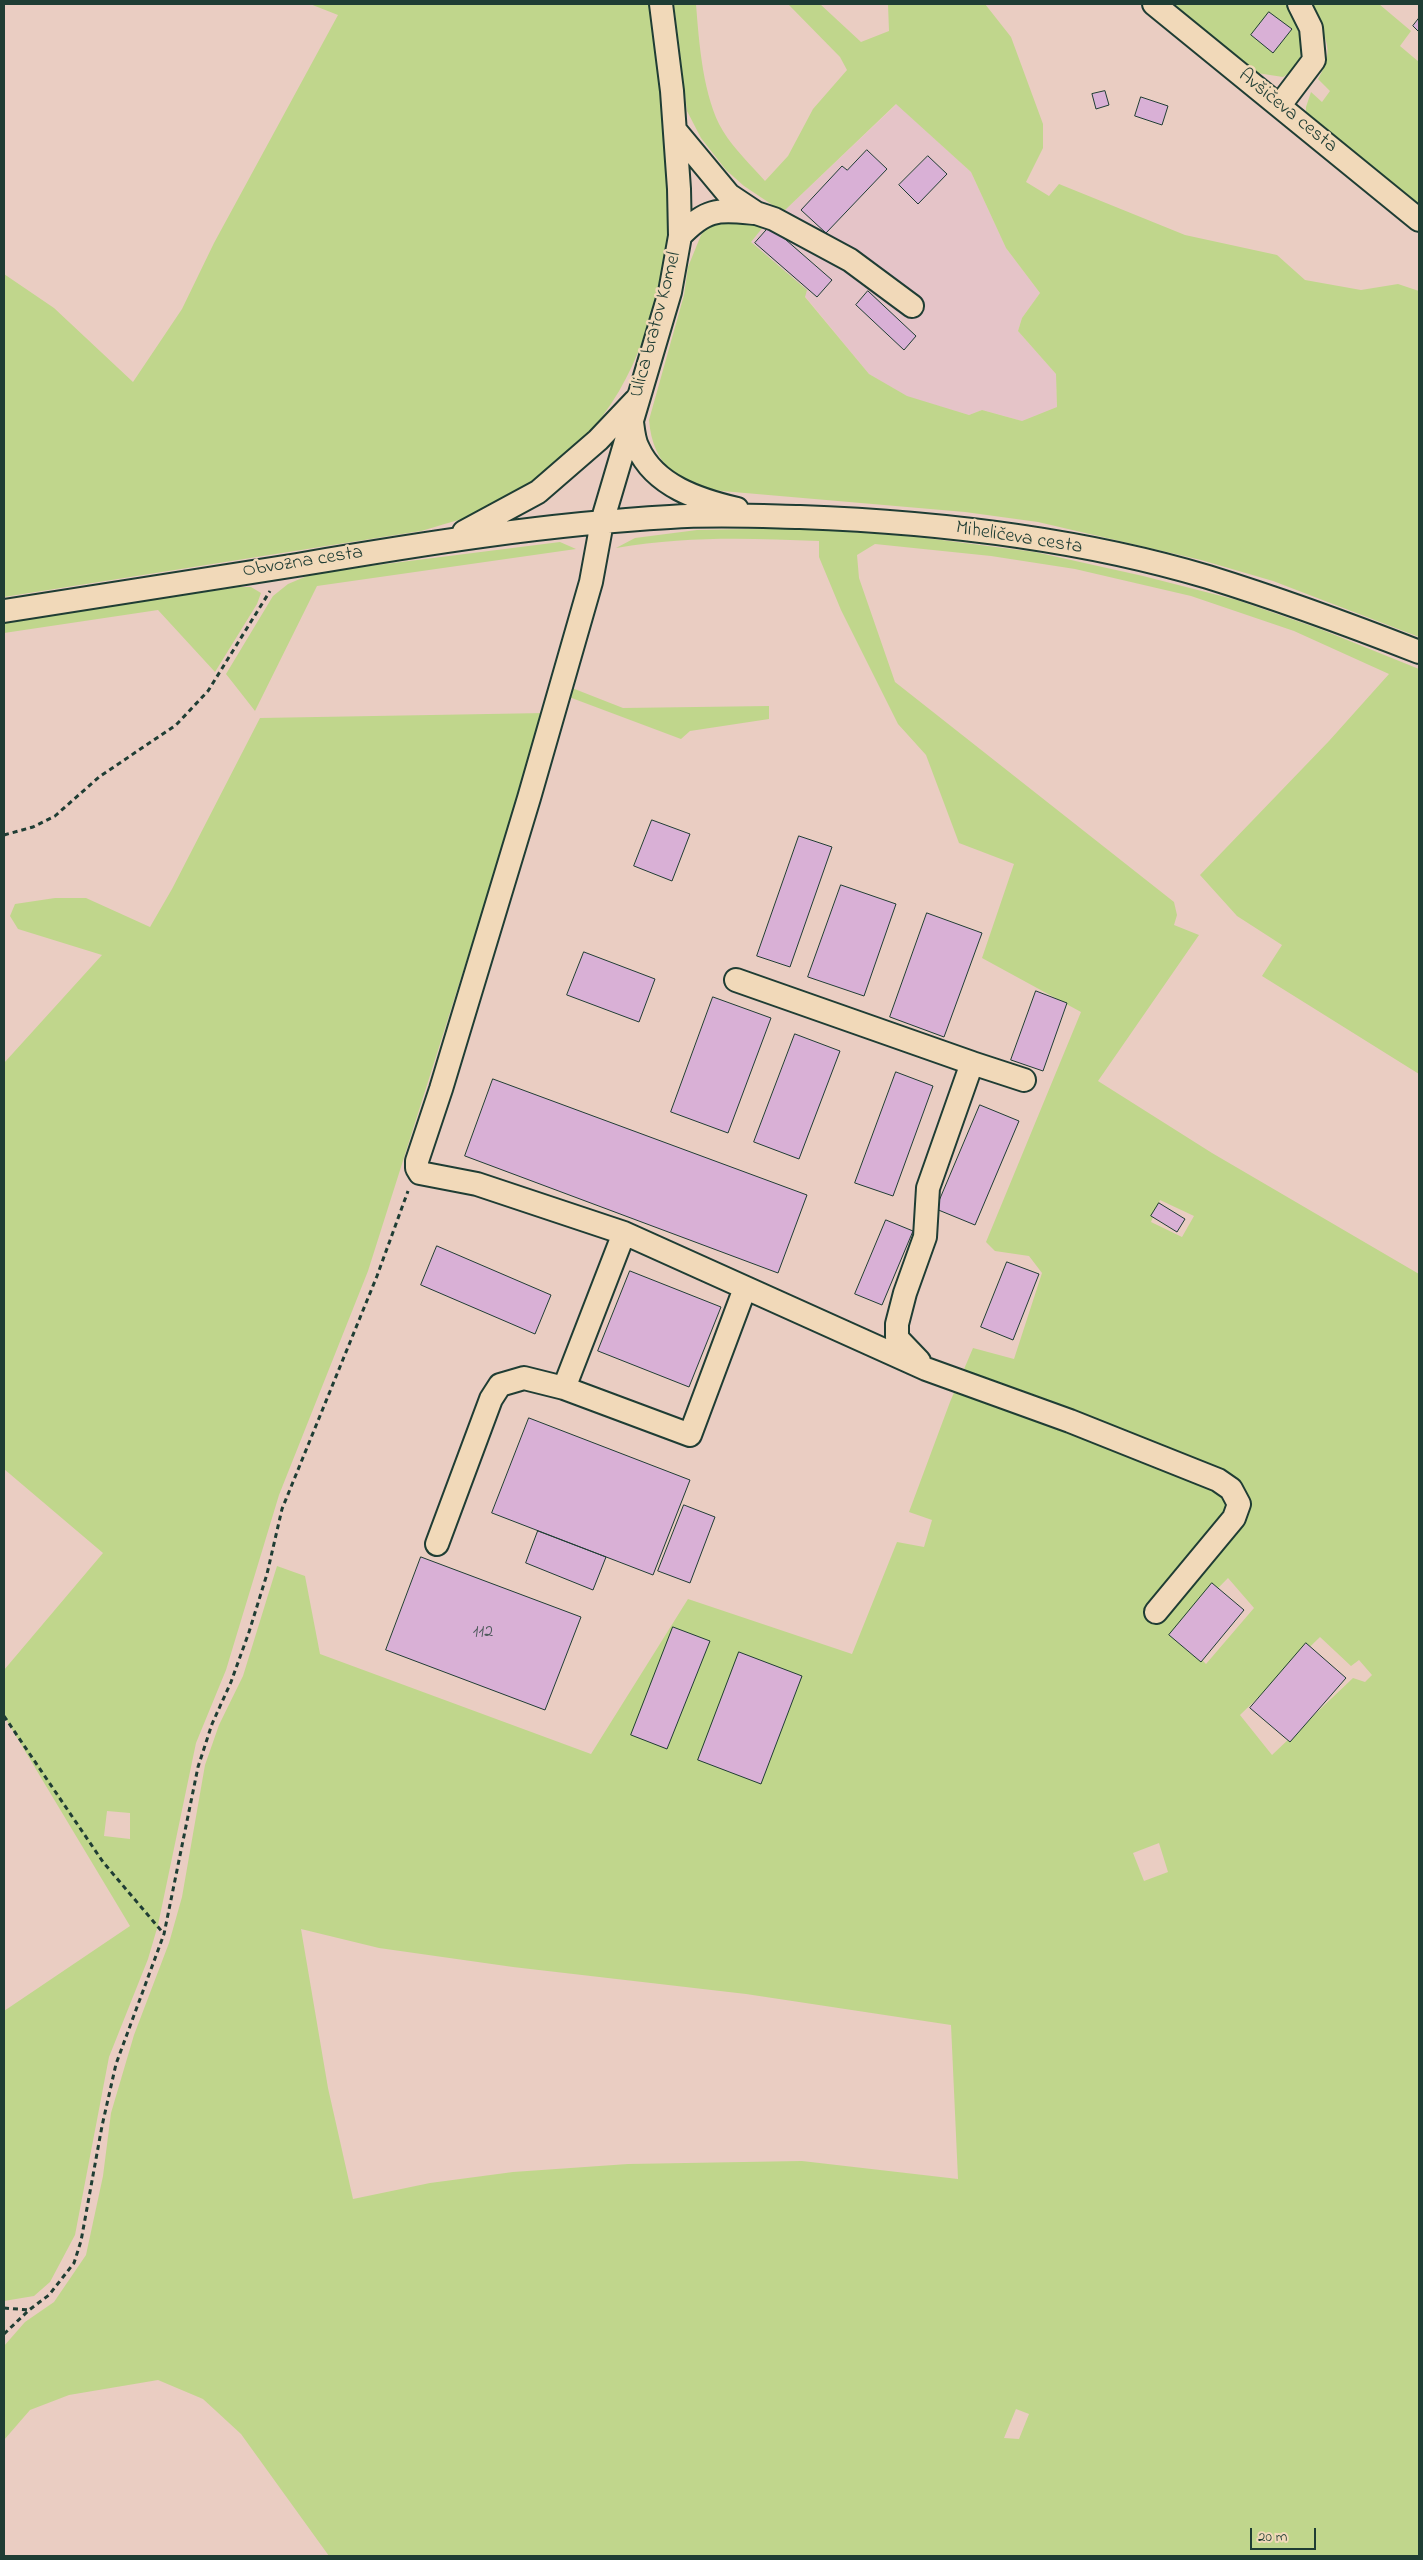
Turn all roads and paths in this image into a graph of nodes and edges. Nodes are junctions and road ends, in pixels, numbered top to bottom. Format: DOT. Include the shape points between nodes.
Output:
graph roads {
  1 [pos="661,4"];
  2 [pos="1154,4"];
  3 [pos="1299,4"];
  4 [pos="1280,106"];
  5 [pos="675,130"];
  6 [pos="756,213"];
  7 [pos="1419,220"];
  8 [pos="680,236"];
  9 [pos="912,306"];
  10 [pos="639,396"];
  11 [pos="632,420"];
  12 [pos="762,516"];
  13 [pos="602,522"];
  14 [pos="447,540"];
  15 [pos="285,567"];
  16 [pos="4,611"];
  17 [pos="1419,652"];
  18 [pos="4,835"];
  19 [pos="736,980"];
  20 [pos="972,1063"];
  21 [pos="1024,1080"];
  22 [pos="418,1170"];
  23 [pos="624,1234"];
  24 [pos="745,1288"];
  25 [pos="926,1369"];
  26 [pos="564,1388"];
  27 [pos="437,1544"];
  28 [pos="1156,1612"];
  29 [pos="4,1716"];
  30 [pos="164,1934"];
  31 [pos="4,2308"];
  32 [pos="29,2310"];
  33 [pos="4,2334"];
  1 -- 5 [label="street, Ulica bratov Komel"];
  2 -- 4 [label="street, Avšičeva cesta"];
  3 -- 4 [label="street" via="1311,28 1314,60"];
  4 -- 7 [label="street, Avšičeva cesta"];
  5 -- 6 [label="street" via="729,195"];
  5 -- 8 [label="street, Ulica bratov Komel"];
  6 -- 8 [label="street" via="713,212 696,219"];
  6 -- 9 [label="street" via="774,219 850,260"];
  8 -- 10 [label="street, Ulica bratov Komel" via="663,317"];
  10 -- 11 [label="street, Ulica bratov Komel"];
  10 -- 14 [label="street" via="598,440 538,492"];
  11 -- 12 [label="street" via="637,447 648,466 671,486 722,506"];
  11 -- 13 [label="street, Ulica bratov Komel"];
  12 -- 13 [label="street, Miheličeva cesta" via="673,516"];
  12 -- 17 [label="street, Miheličeva cesta" via="929,525 1029,538 1120,556 1205,576"];
  13 -- 14 [label="street, Obvozna cesta"];
  13 -- 22 [label="street, Ulica bratov Komel" via="591,582 529,798 416,1162"];
  14 -- 15 [label="street, Obvozna cesta"];
  15 -- 16 [label="street, Obvozna cesta"];
  15 -- 18 [label="path" via="208,691 176,725 99,777 55,816 33,828"];
  19 -- 20 [label="street"];
  20 -- 21 [label="street"];
  20 -- 25 [label="street" via="928,1188 925,1237 904,1292 897,1324 897,1338"];
  22 -- 23 [label="street" via="477,1184"];
  22 -- 30 [label="path" via="282,1509 249,1632 198,1766"];
  23 -- 24 [label="street"];
  23 -- 26 [label="street"];
  24 -- 25 [label="street"];
  24 -- 26 [label="street" via="690,1435"];
  25 -- 28 [label="street" via="1079,1425 1218,1480 1232,1489 1239,1504 1234,1518"];
  26 -- 27 [label="street" via="524,1378 500,1385 491,1399"];
  29 -- 30 [label="path" via="103,1862"];
  30 -- 32 [label="path" via="116,2064 74,2263 49,2295"];
  31 -- 32 [label="path"];
  32 -- 33 [label="path"];
}
